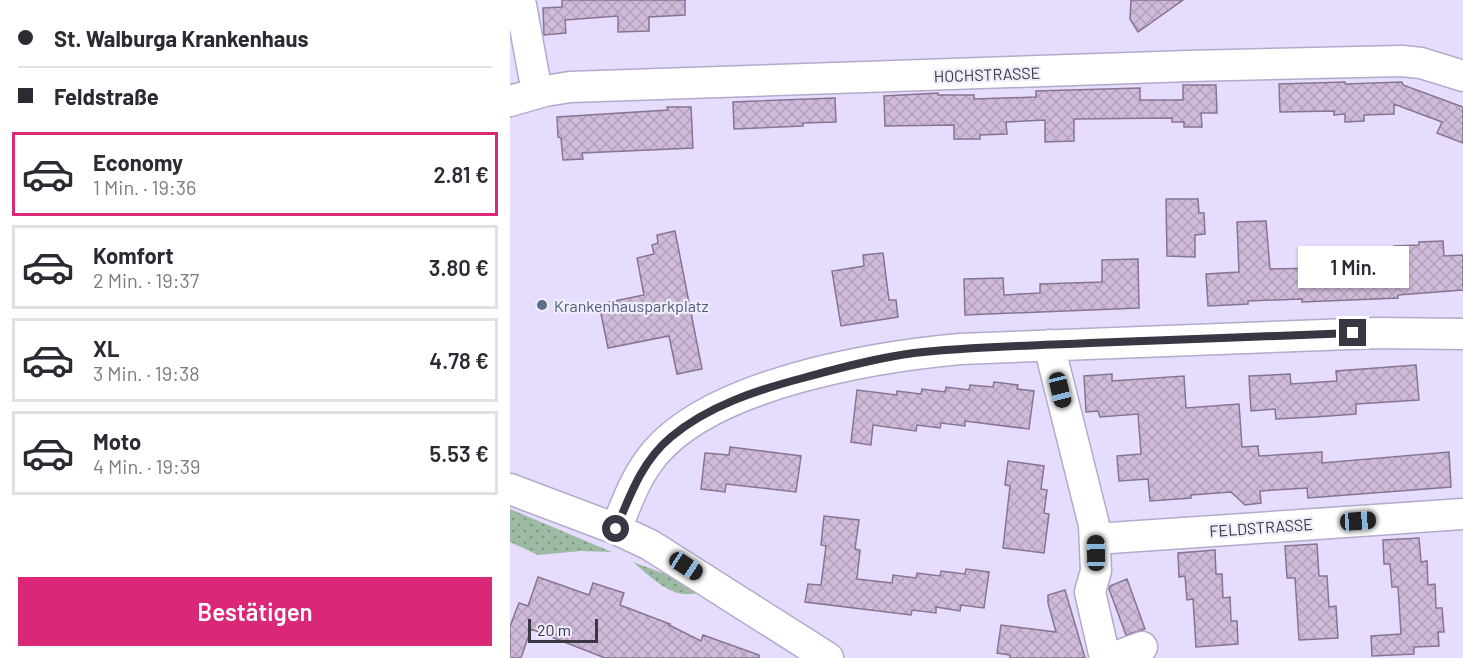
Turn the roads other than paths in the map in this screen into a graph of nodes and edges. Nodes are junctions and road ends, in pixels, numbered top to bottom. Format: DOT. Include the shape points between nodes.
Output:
graph roads {
  1 [pos="520,0"];
  2 [pos="534,76"];
  3 [pos="1463,76"];
  4 [pos="510,101"];
  5 [pos="1463,334"];
  6 [pos="1049,345"];
  7 [pos="510,489"];
  8 [pos="1463,514"];
  9 [pos="616,529"];
  10 [pos="1095,539"];
  11 [pos="1143,647"];
  12 [pos="828,658"];
  13 [pos="1105,658"];
  14 [pos="1112,658"];
  1 -- 2 [label="street"];
  3 -- 4 [label="street, HOCHSTRASSE" via="1412,61 1189,66 570,87"];
  5 -- 6 [label="street" via="1365,333"];
  6 -- 9 [label="street" via="960,349 885,358 756,392 691,422 671,437 638,477"];
  6 -- 10 [label="street"];
  7 -- 9 [label="street"];
  8 -- 10 [label="street, FELDSTRASSE"];
  9 -- 12 [label="street" via="673,558"];
  10 -- 13 [label="street" via="1096,572 1090,592"];
  11 -- 14 [label="street"];
}
